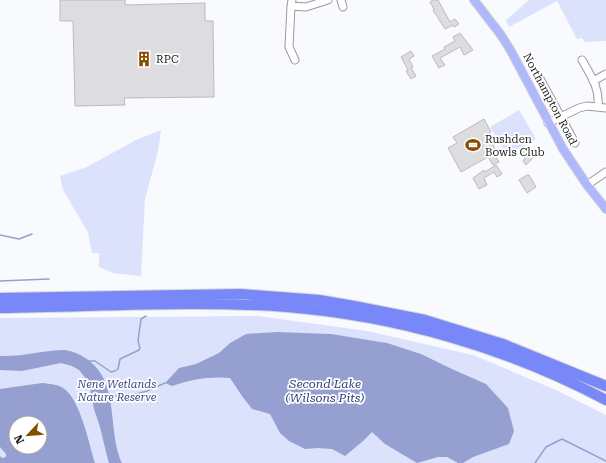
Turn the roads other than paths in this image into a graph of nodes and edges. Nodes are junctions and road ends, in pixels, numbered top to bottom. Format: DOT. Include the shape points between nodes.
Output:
graph roads {
  1 [pos="328,0"];
  2 [pos="341,0"];
  3 [pos="474,0"];
  4 [pos="291,3"];
  5 [pos="343,8"];
  6 [pos="295,60"];
  7 [pos="582,60"];
  8 [pos="606,74"];
  9 [pos="538,75"];
  10 [pos="593,81"];
  11 [pos="598,107"];
  12 [pos="606,108"];
  13 [pos="561,116"];
  14 [pos="548,123"];
  15 [pos="575,143"];
  16 [pos="606,172"];
  17 [pos="587,185"];
  18 [pos="606,209"];
  19 [pos="0,298"];
  20 [pos="0,308"];
  21 [pos="606,386"];
  22 [pos="606,400"];
  1 -- 4 [label="street" via="306,7"];
  2 -- 5 [label="street"];
  3 -- 14 [label="main road, Northampton Road" via="511,50"];
  4 -- 6 [label="street" via="289,47"];
  7 -- 10 [label="street"];
  8 -- 10 [label="street"];
  9 -- 13 [label="street"];
  10 -- 11 [label="street" via="599,96"];
  11 -- 12 [label="street"];
  11 -- 13 [label="street" via="587,106"];
  13 -- 14 [label="street"];
  13 -- 15 [label="street"];
  14 -- 17 [label="main road, Northampton Road"];
  16 -- 17 [label="street"];
  17 -- 18 [label="main road, Northampton Road"];
  19 -- 21 [label="highway" via="241,294 326,301 425,320 496,341"];
  20 -- 22 [label="highway" via="222,304 288,307 350,314 425,330 498,352"];
}
